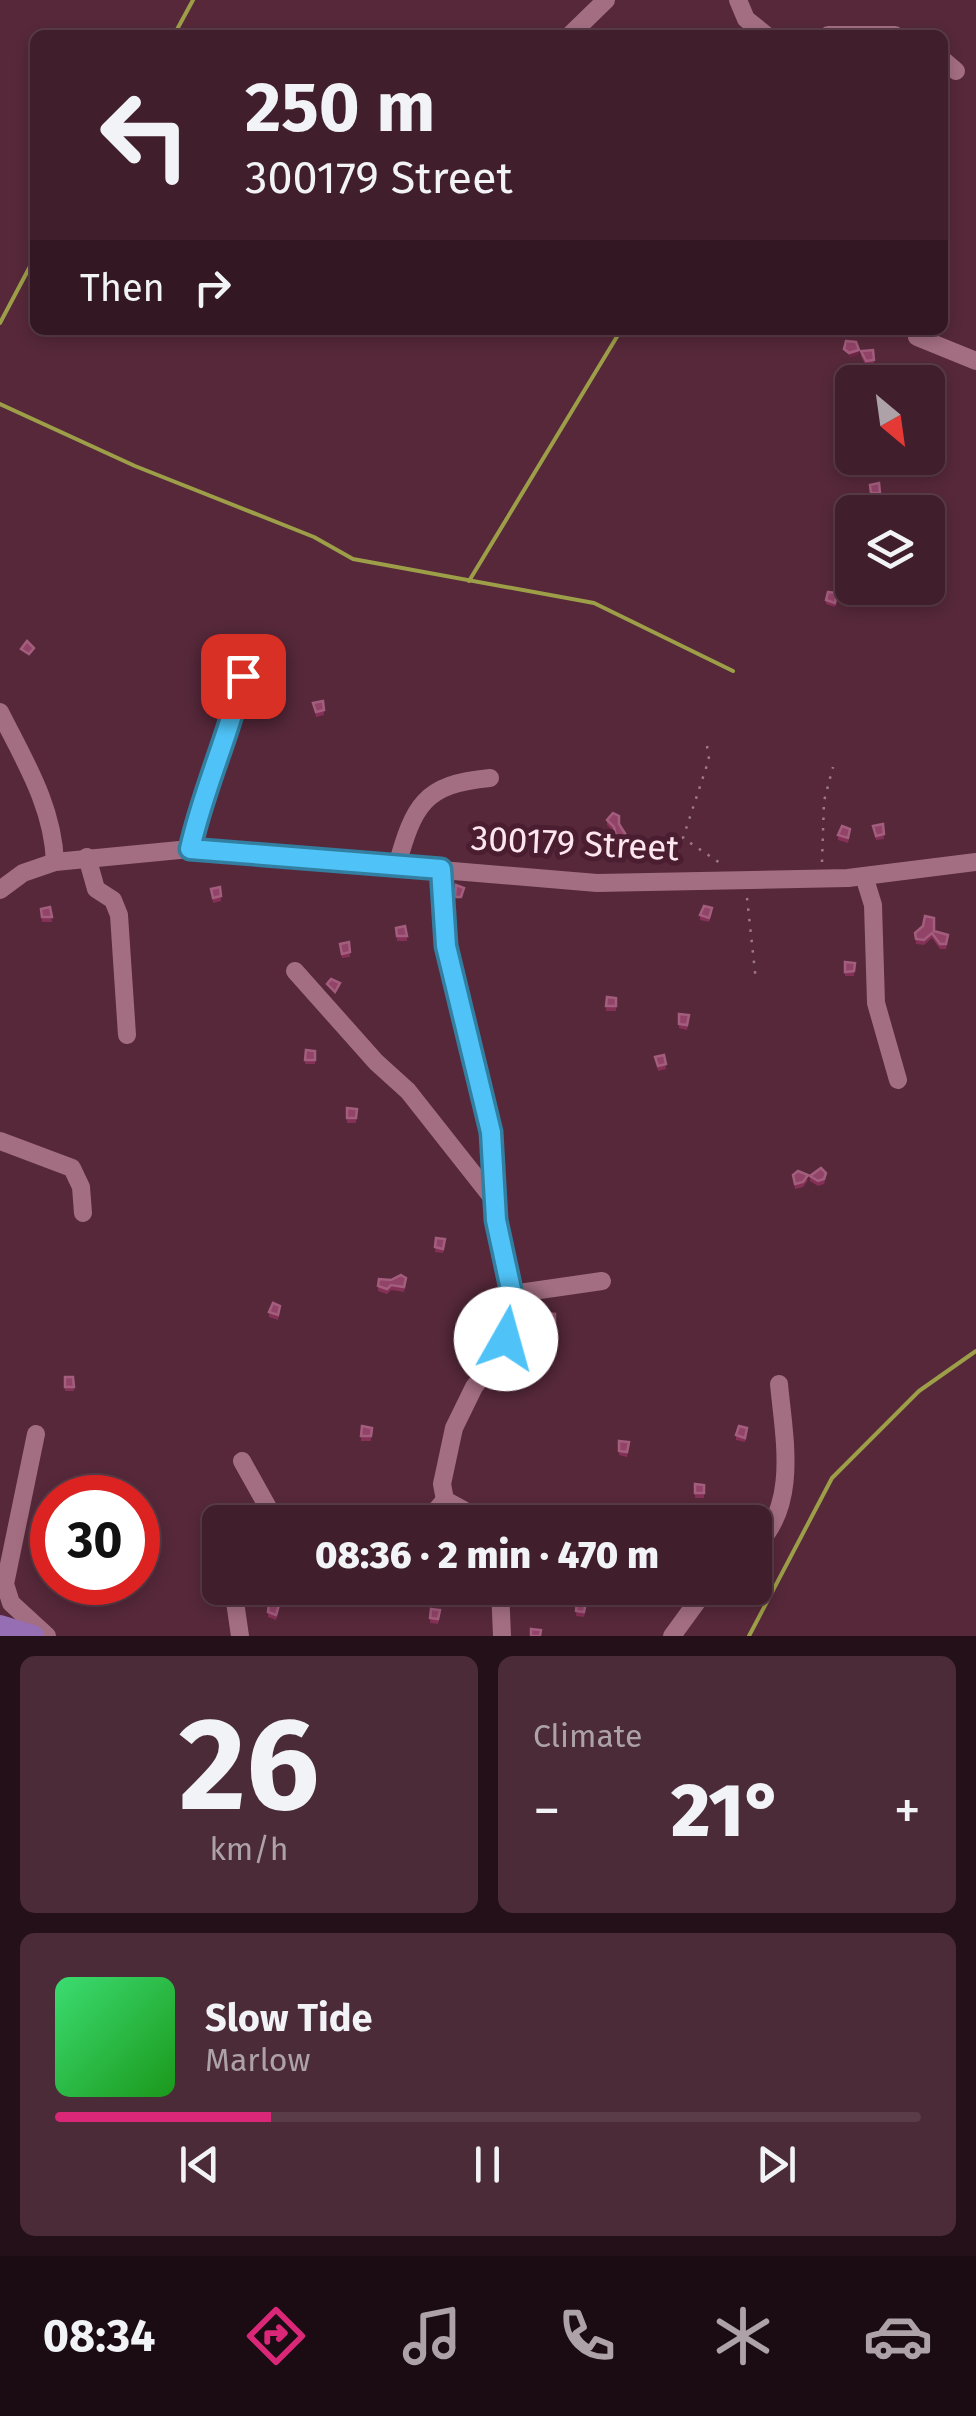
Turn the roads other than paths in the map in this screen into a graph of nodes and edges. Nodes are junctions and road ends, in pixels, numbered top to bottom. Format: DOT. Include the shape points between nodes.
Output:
graph roads {
  1 [pos="606,0"];
  2 [pos="738,0"];
  3 [pos="575,30"];
  4 [pos="760,30"];
  5 [pos="916,337"];
  6 [pos="976,361"];
  7 [pos="243,676"];
  8 [pos="0,712"];
  9 [pos="490,778"];
  10 [pos="190,849"];
  11 [pos="87,858"];
  12 [pos="55,862"];
  13 [pos="976,862"];
  14 [pos="398,865"];
  15 [pos="441,869"];
  16 [pos="864,876"];
  17 [pos="0,890"];
  18 [pos="294,972"];
  19 [pos="127,1035"];
  20 [pos="898,1080"];
  21 [pos="0,1141"];
  22 [pos="494,1200"];
  23 [pos="83,1213"];
  24 [pos="602,1281"];
  25 [pos="512,1294"];
  26 [pos="779,1384"];
  27 [pos="36,1434"];
  28 [pos="242,1461"];
  29 [pos="445,1500"];
  30 [pos="267,1505"];
  31 [pos="441,1505"];
  32 [pos="454,1505"];
  33 [pos="772,1527"];
  34 [pos="235,1605"];
  35 [pos="501,1605"];
  36 [pos="695,1605"];
  37 [pos="0,1626"];
  38 [pos="33,1636"];
  39 [pos="47,1636"];
  40 [pos="240,1636"];
  41 [pos="502,1636"];
  42 [pos="672,1636"];
  1 -- 3 [label="street"];
  2 -- 4 [label="street"];
  5 -- 6 [label="street"];
  7 -- 10 [label="street"];
  8 -- 12 [label="street" via="39,789 54,832"];
  9 -- 14 [label="street" via="454,784 416,809"];
  10 -- 11 [label="street, 300179 Street"];
  10 -- 14 [label="street, 300179 Street"];
  11 -- 12 [label="street, 300179 Street"];
  11 -- 19 [label="street" via="96,889 120,914"];
  12 -- 17 [label="street, 300179 Street"];
  13 -- 16 [label="street, 300179 Street"];
  14 -- 15 [label="street, 300179 Street"];
  15 -- 16 [label="street, 300179 Street" via="597,882"];
  15 -- 22 [label="street" via="446,946 491,1132"];
  16 -- 20 [label="street" via="873,905 876,1003"];
  18 -- 22 [label="street" via="408,1091"];
  21 -- 23 [label="street" via="72,1168"];
  22 -- 25 [label="street"];
  24 -- 25 [label="street"];
  25 -- 29 [label="street" via="500,1353 454,1428"];
  26 -- 33 [label="street" via="786,1456"];
  27 -- 39 [label="street" via="5,1584 11,1602"];
  28 -- 30 [label="street"];
  29 -- 31 [label="street"];
  29 -- 32 [label="street"];
  34 -- 40 [label="street"];
  35 -- 41 [label="street"];
  36 -- 42 [label="street"];
  37 -- 38 [label="main road"];
}
